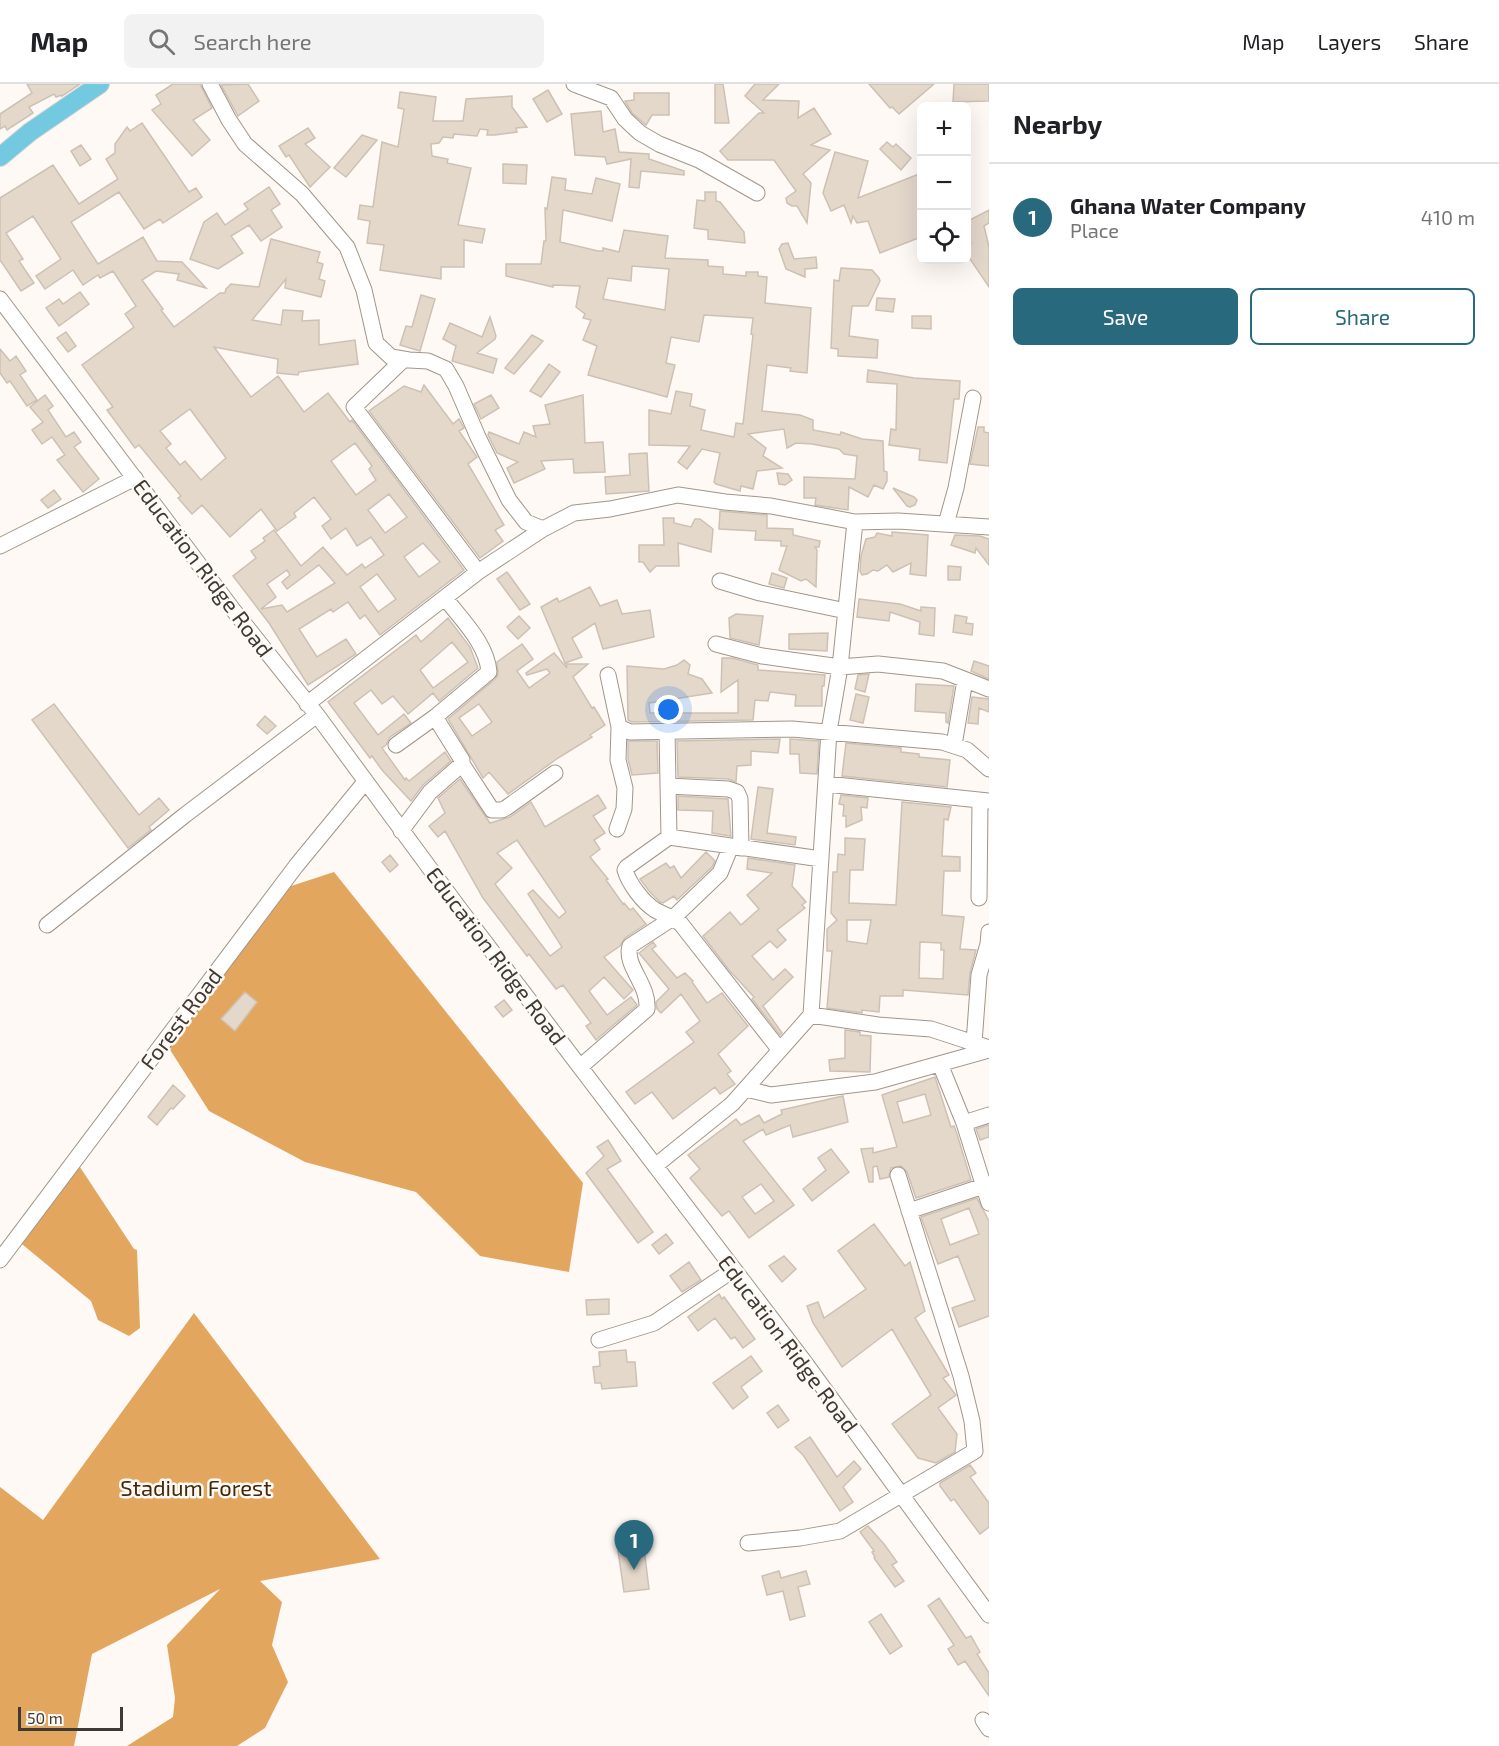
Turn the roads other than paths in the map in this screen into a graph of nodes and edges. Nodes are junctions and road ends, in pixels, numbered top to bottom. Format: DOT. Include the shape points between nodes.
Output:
graph roads {
  1 [pos="100,84"];
  2 [pos="210,84"];
  3 [pos="574,84"];
  4 [pos="30,132"];
  5 [pos="0,147"];
  6 [pos="0,157"];
  7 [pos="758,193"];
  8 [pos="0,299"];
  9 [pos="404,359"];
  10 [pos="973,398"];
  11 [pos="135,478"];
  12 [pos="855,522"];
  13 [pos="946,524"];
  14 [pos="989,527"];
  15 [pos="543,529"];
  16 [pos="0,546"];
  17 [pos="478,572"];
  18 [pos="720,581"];
  19 [pos="445,598"];
  20 [pos="846,611"];
  21 [pos="717,644"];
  22 [pos="840,667"];
  23 [pos="608,675"];
  24 [pos="965,680"];
  25 [pos="989,689"];
  26 [pos="312,710"];
  27 [pos="435,717"];
  28 [pos="619,727"];
  29 [pos="667,731"];
  30 [pos="829,731"];
  31 [pos="396,745"];
  32 [pos="954,745"];
  33 [pos="462,764"];
  34 [pos="989,768"];
  35 [pos="555,773"];
  36 [pos="365,782"];
  37 [pos="826,784"];
  38 [pos="668,786"];
  39 [pos="985,801"];
  40 [pos="617,828"];
  41 [pos="401,831"];
  42 [pos="669,837"];
  43 [pos="736,847"];
  44 [pos="821,859"];
  45 [pos="979,898"];
  46 [pos="674,918"];
  47 [pos="48,925"];
  48 [pos="989,932"];
  49 [pos="811,1015"];
  50 [pos="974,1043"];
  51 [pos="779,1049"];
  52 [pos="989,1049"];
  53 [pos="940,1064"];
  54 [pos="580,1067"];
  55 [pos="746,1089"];
  56 [pos="989,1115"];
  57 [pos="964,1123"];
  58 [pos="656,1166"];
  59 [pos="898,1175"];
  60 [pos="986,1185"];
  61 [pos="989,1203"];
  62 [pos="909,1211"];
  63 [pos="0,1260"];
  64 [pos="733,1270"];
  65 [pos="599,1340"];
  66 [pos="982,1450"];
  67 [pos="901,1496"];
  68 [pos="748,1543"];
  69 [pos="989,1615"];
  1 -- 4 [label="main road"];
  2 -- 9 [label="street" via="245,144 302,194 347,248 364,290 376,342 391,357"];
  3 -- 7 [label="street" via="611,98 640,133"];
  4 -- 5 [label="main road"];
  4 -- 6 [label="main road"];
  8 -- 11 [label="street, Education Ridge Road"];
  9 -- 15 [label="street" via="428,361 446,369 509,500 526,522"];
  9 -- 17 [label="street" via="354,407"];
  10 -- 13 [label="street"];
  11 -- 16 [label="street"];
  11 -- 26 [label="street, Education Ridge Road"];
  12 -- 13 [label="street"];
  12 -- 15 [label="street" via="771,506 678,495 574,513"];
  12 -- 20 [label="street"];
  13 -- 14 [label="street"];
  15 -- 17 [label="street"];
  17 -- 19 [label="street"];
  18 -- 20 [label="street"];
  19 -- 26 [label="street"];
  19 -- 27 [label="street" via="480,645 489,672"];
  20 -- 22 [label="street"];
  21 -- 22 [label="street" via="762,656"];
  22 -- 24 [label="street" via="879,664 943,671"];
  22 -- 30 [label="street"];
  23 -- 28 [label="street"];
  24 -- 25 [label="street"];
  24 -- 32 [label="street"];
  26 -- 36 [label="street, Education Ridge Road"];
  26 -- 47 [label="street"];
  27 -- 31 [label="street"];
  27 -- 33 [label="street"];
  28 -- 29 [label="street" via="630,732"];
  28 -- 40 [label="street" via="618,760 625,788"];
  29 -- 30 [label="street"];
  29 -- 38 [label="street"];
  30 -- 32 [label="street"];
  30 -- 37 [label="street"];
  32 -- 34 [label="street"];
  33 -- 35 [label="street" via="492,810 506,808"];
  33 -- 41 [label="street" via="430,792"];
  36 -- 41 [label="street, Education Ridge Road"];
  36 -- 63 [label="street, Forest Road" via="296,866"];
  37 -- 39 [label="street"];
  37 -- 44 [label="street"];
  38 -- 42 [label="street"];
  38 -- 43 [label="street" via="736,792 740,799"];
  39 -- 45 [label="street"];
  41 -- 54 [label="street, Education Ridge Road"];
  42 -- 43 [label="street"];
  42 -- 46 [label="street" via="625,870 647,904"];
  43 -- 44 [label="street"];
  43 -- 46 [label="street" via="720,873"];
  44 -- 49 [label="street"];
  46 -- 51 [label="street"];
  46 -- 54 [label="street" via="629,949 628,956 646,993 647,1009"];
  48 -- 50 [label="street" via="979,975"];
  49 -- 50 [label="street" via="931,1029"];
  49 -- 51 [label="street"];
  50 -- 52 [label="street"];
  51 -- 55 [label="street"];
  52 -- 53 [label="street"];
  53 -- 55 [label="street" via="875,1082 802,1092 771,1095"];
  53 -- 57 [label="street"];
  54 -- 58 [label="street, Education Ridge Road"];
  55 -- 58 [label="street"];
  56 -- 57 [label="street"];
  57 -- 60 [label="street"];
  58 -- 64 [label="street, Education Ridge Road"];
  59 -- 62 [label="street"];
  60 -- 61 [label="street"];
  60 -- 62 [label="street"];
  62 -- 66 [label="street"];
  64 -- 65 [label="street" via="654,1323"];
  64 -- 67 [label="street, Education Ridge Road"];
  66 -- 67 [label="street"];
  67 -- 68 [label="street" via="840,1531"];
  67 -- 69 [label="street, Education Ridge Road"];
}
